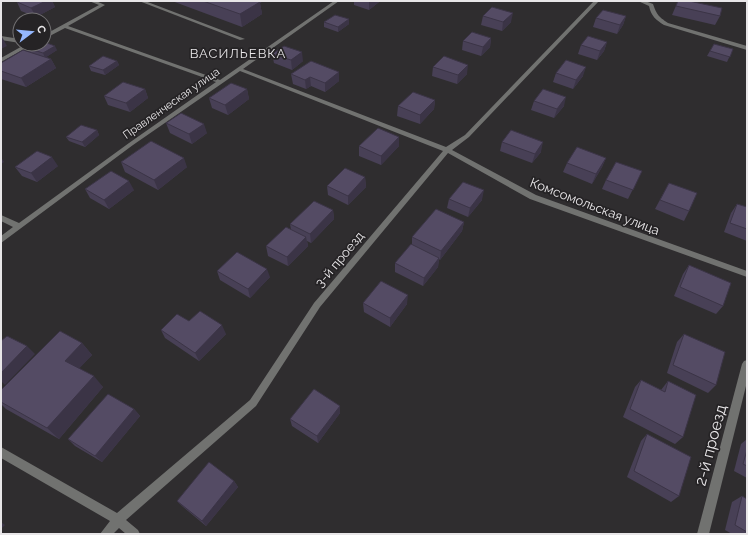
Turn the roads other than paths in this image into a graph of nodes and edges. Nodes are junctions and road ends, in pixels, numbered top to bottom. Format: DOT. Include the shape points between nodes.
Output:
graph roads {
  1 [pos="91,1"];
  2 [pos="141,1"];
  3 [pos="337,1"];
  4 [pos="597,1"];
  5 [pos="640,1"];
  6 [pos="64,26"];
  7 [pos="52,32"];
  8 [pos="1,38"];
  9 [pos="242,39"];
  10 [pos="12,40"];
  11 [pos="747,48"];
  12 [pos="16,52"];
  13 [pos="1,60"];
  14 [pos="239,69"];
  15 [pos="221,82"];
  16 [pos="447,150"];
  17 [pos="1,218"];
  18 [pos="18,226"];
  19 [pos="1,240"];
  20 [pos="747,274"];
  21 [pos="747,364"];
  22 [pos="1,452"];
  23 [pos="118,520"];
  24 [pos="106,534"];
  25 [pos="134,534"];
  26 [pos="703,534"];
  1 -- 6 [label="street" via="103,5"];
  2 -- 9 [label="street"];
  3 -- 14 [label="street, Правленческая улица"];
  4 -- 16 [label="street, 3-й проезд" via="467,136"];
  5 -- 11 [label="street" via="651,5 653,13 666,24"];
  6 -- 7 [label="street"];
  6 -- 15 [label="street"];
  8 -- 10 [label="street"];
  12 -- 13 [label="street"];
  14 -- 15 [label="street, Правленческая улица"];
  14 -- 16 [label="street, Комсомольская улица"];
  15 -- 18 [label="street, Правленческая улица"];
  16 -- 20 [label="street, Комсомольская улица" via="533,197"];
  16 -- 23 [label="street, 3-й проезд" via="317,305 253,403"];
  17 -- 18 [label="street"];
  18 -- 19 [label="street, Правленческая улица"];
  21 -- 26 [label="street, 2-й проезд"];
  22 -- 23 [label="street"];
  23 -- 24 [label="street, 3-й проезд"];
  23 -- 25 [label="street"];
}
